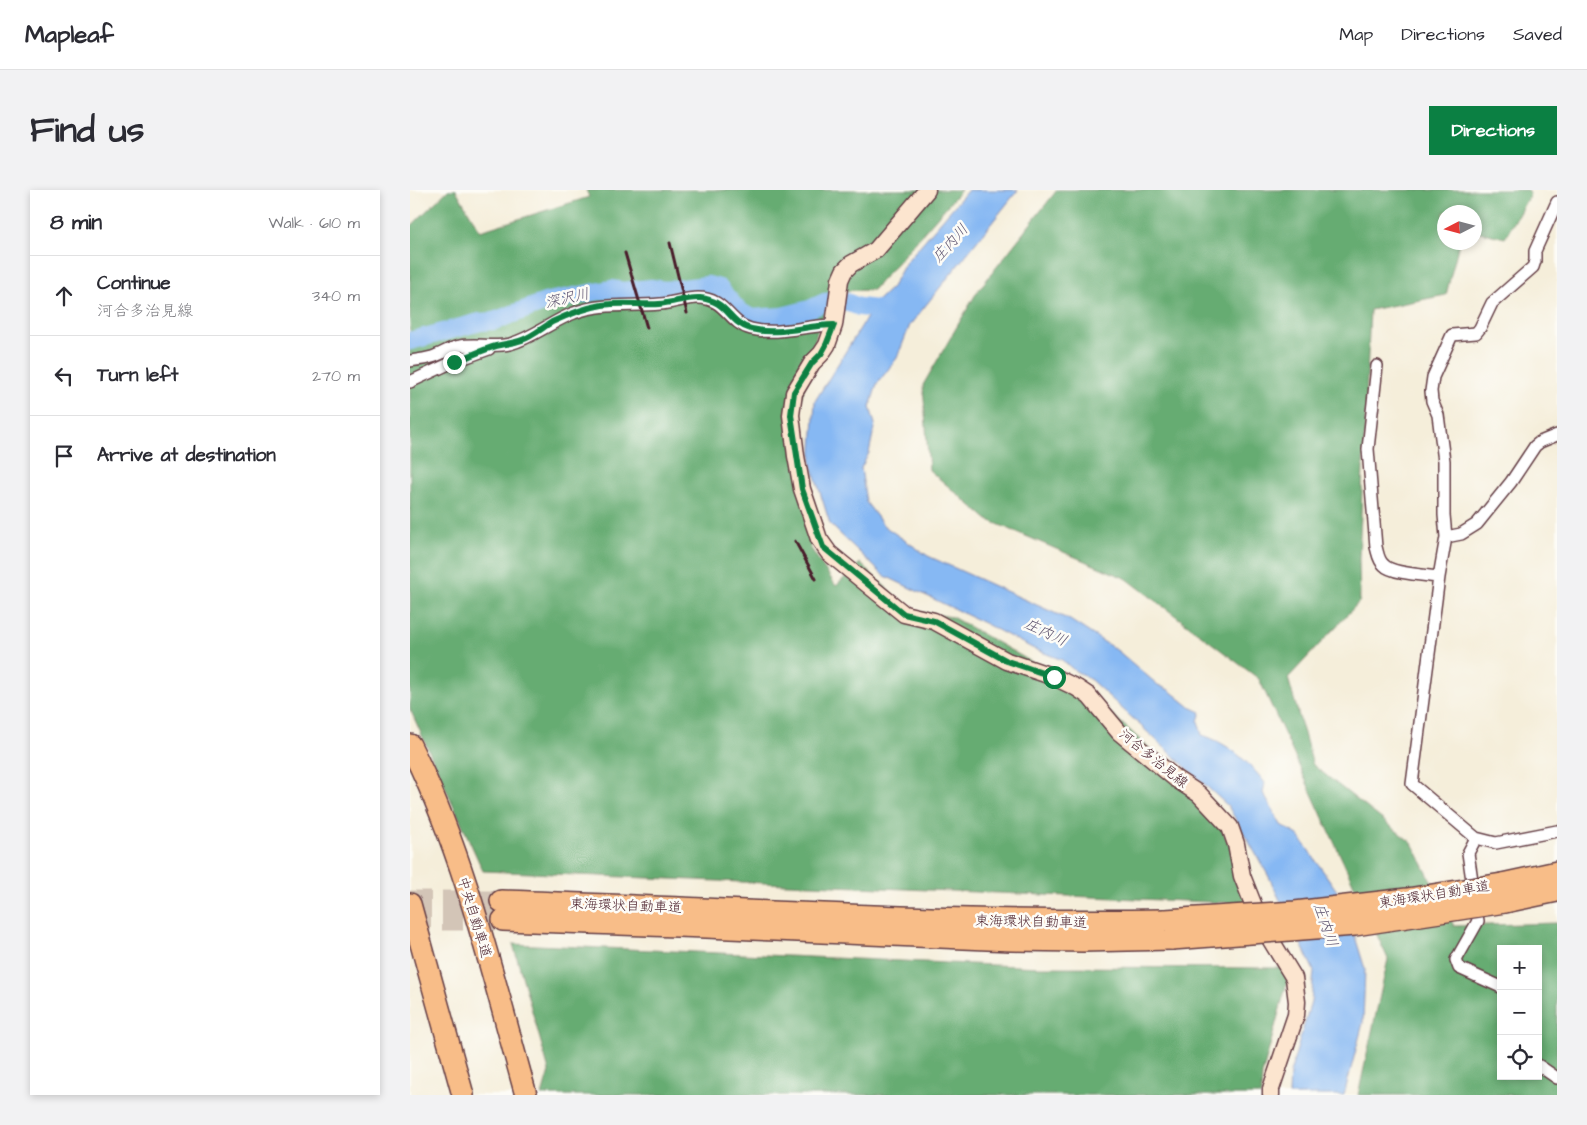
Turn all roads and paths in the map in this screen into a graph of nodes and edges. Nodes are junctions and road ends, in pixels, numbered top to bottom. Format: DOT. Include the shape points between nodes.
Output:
graph roads {
  1 [pos="927,190"];
  2 [pos="1557,202"];
  3 [pos="834,321"];
  4 [pos="496,346"];
  5 [pos="410,361"];
  6 [pos="1377,366"];
  7 [pos="410,382"];
  8 [pos="1557,435"];
  9 [pos="1446,537"];
  10 [pos="1439,577"];
  11 [pos="410,745"];
  12 [pos="1557,831"];
  13 [pos="1476,838"];
  14 [pos="1557,872"];
  15 [pos="1557,891"];
  16 [pos="1504,893"];
  17 [pos="410,904"];
  18 [pos="502,910"];
  19 [pos="1497,985"];
  20 [pos="1542,1068"];
  21 [pos="1557,1078"];
  22 [pos="463,1095"];
  23 [pos="526,1095"];
  24 [pos="1271,1095"];
  1 -- 3 [label="main road, 河合多治見線" via="876,250 844,271"];
  2 -- 9 [label="street" via="1535,251 1533,266 1492,302 1476,333 1452,335 1433,377 1432,401 1438,415 1444,461"];
  3 -- 4 [label="street" via="786,331 765,331 736,322 722,306 709,299 602,305 551,322 524,339"];
  3 -- 24 [label="main road, 河合多治見線" via="821,354 794,392 791,415 802,489 823,547 904,614 934,621 1007,661 1054,677 1089,696 1119,732 1199,794 1230,827 1242,876 1261,924 1294,978 1296,1016"];
  4 -- 5 [label="street" via="460,346 433,357"];
  4 -- 7 [label="street"];
  6 -- 10 [label="street" via="1368,449 1379,560 1392,570"];
  8 -- 9 [label="street" via="1535,446 1474,527"];
  9 -- 10 [label="street"];
  10 -- 13 [label="street" via="1412,784"];
  11 -- 23 [label="highway, 中央自動車道" via="467,890"];
  12 -- 13 [label="street" via="1496,843"];
  13 -- 19 [label="street" via="1468,853 1478,921 1456,960 1459,968"];
  14 -- 16 [label="highway, 東海環状自動車道"];
  15 -- 16 [label="highway, 東海環状自動車道"];
  16 -- 18 [label="highway, 東海環状自動車道, bridge" via="1356,925 1168,930 1084,941 706,927"];
  17 -- 22 [label="highway"];
  20 -- 21 [label="street"];
}
